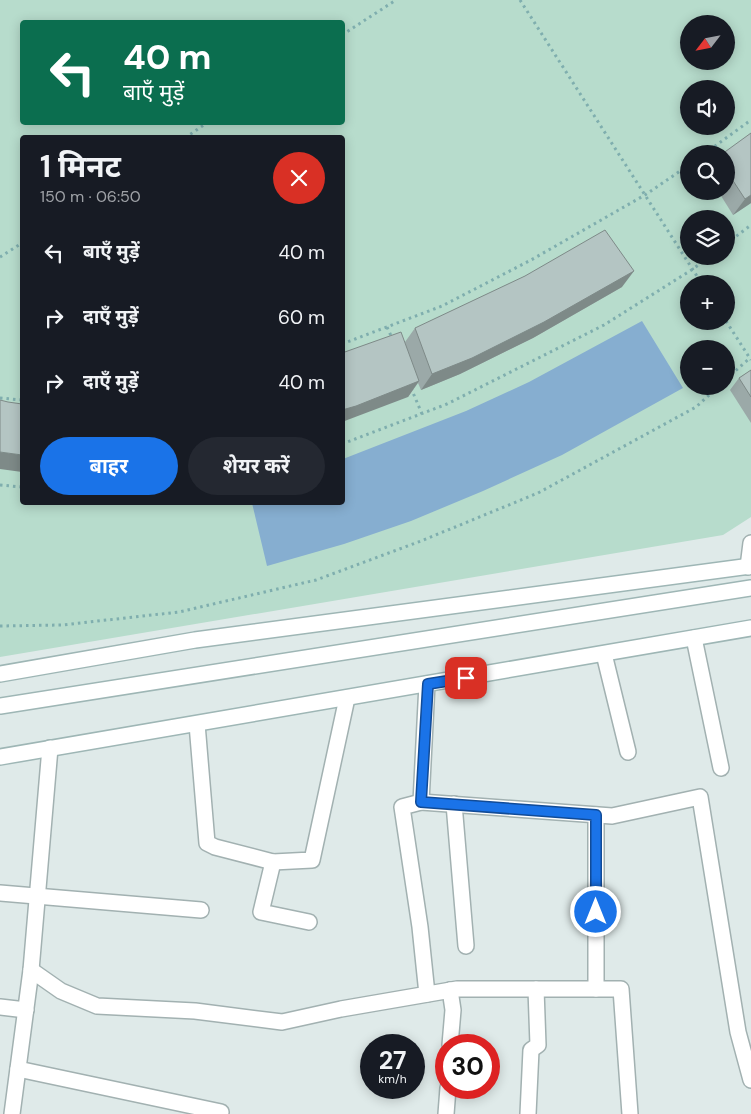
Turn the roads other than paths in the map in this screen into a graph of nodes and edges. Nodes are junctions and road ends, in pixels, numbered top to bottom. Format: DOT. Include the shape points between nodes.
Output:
graph roads {
  1 [pos="751,543"];
  2 [pos="749,567"];
  3 [pos="751,588"];
  4 [pos="751,628"];
  5 [pos="694,638"];
  6 [pos="604,654"];
  7 [pos="0,674"];
  8 [pos="428,684"];
  9 [pos="347,698"];
  10 [pos="0,706"];
  11 [pos="197,724"];
  12 [pos="50,748"];
  13 [pos="628,752"];
  14 [pos="0,757"];
  15 [pos="721,768"];
  16 [pos="421,802"];
  17 [pos="454,804"];
  18 [pos="596,815"];
  19 [pos="272,862"];
  20 [pos="0,893"];
  21 [pos="38,895"];
  22 [pos="201,910"];
  23 [pos="309,922"];
  24 [pos="466,946"];
  25 [pos="31,970"];
  26 [pos="536,989"];
  27 [pos="596,989"];
  28 [pos="450,990"];
  29 [pos="426,994"];
  30 [pos="0,1007"];
  31 [pos="26,1010"];
  32 [pos="451,1034"];
  33 [pos="18,1069"];
  34 [pos="751,1080"];
  35 [pos="447,1099"];
  36 [pos="221,1112"];
  37 [pos="12,1114"];
  38 [pos="446,1114"];
  39 [pos="528,1114"];
  40 [pos="630,1114"];
  1 -- 2 [label="street"];
  2 -- 7 [label="street" via="195,640"];
  3 -- 10 [label="street"];
  4 -- 5 [label="street"];
  5 -- 6 [label="street"];
  5 -- 15 [label="street"];
  6 -- 8 [label="street"];
  6 -- 13 [label="street"];
  8 -- 9 [label="street"];
  8 -- 16 [label="street"];
  9 -- 11 [label="street"];
  9 -- 19 [label="street" via="312,860"];
  11 -- 12 [label="street"];
  11 -- 19 [label="street" via="207,843 215,848"];
  12 -- 14 [label="street"];
  12 -- 21 [label="street"];
  16 -- 17 [label="street"];
  16 -- 29 [label="street" via="402,807 420,927"];
  17 -- 18 [label="street"];
  17 -- 24 [label="street"];
  18 -- 27 [label="street"];
  18 -- 34 [label="street" via="612,816 700,797 738,1032"];
  19 -- 23 [label="street" via="261,912"];
  20 -- 21 [label="street"];
  21 -- 22 [label="street"];
  21 -- 25 [label="street"];
  25 -- 29 [label="street" via="61,991 97,1006 282,1022"];
  25 -- 31 [label="street"];
  26 -- 27 [label="street"];
  26 -- 28 [label="street"];
  26 -- 39 [label="street" via="538,1045 531,1050"];
  27 -- 40 [label="street" via="621,989"];
  28 -- 29 [label="street"];
  28 -- 32 [label="street" via="453,1010"];
  30 -- 31 [label="street"];
  31 -- 33 [label="street"];
  33 -- 36 [label="street"];
  33 -- 37 [label="street"];
  35 -- 38 [label="street"];
}
